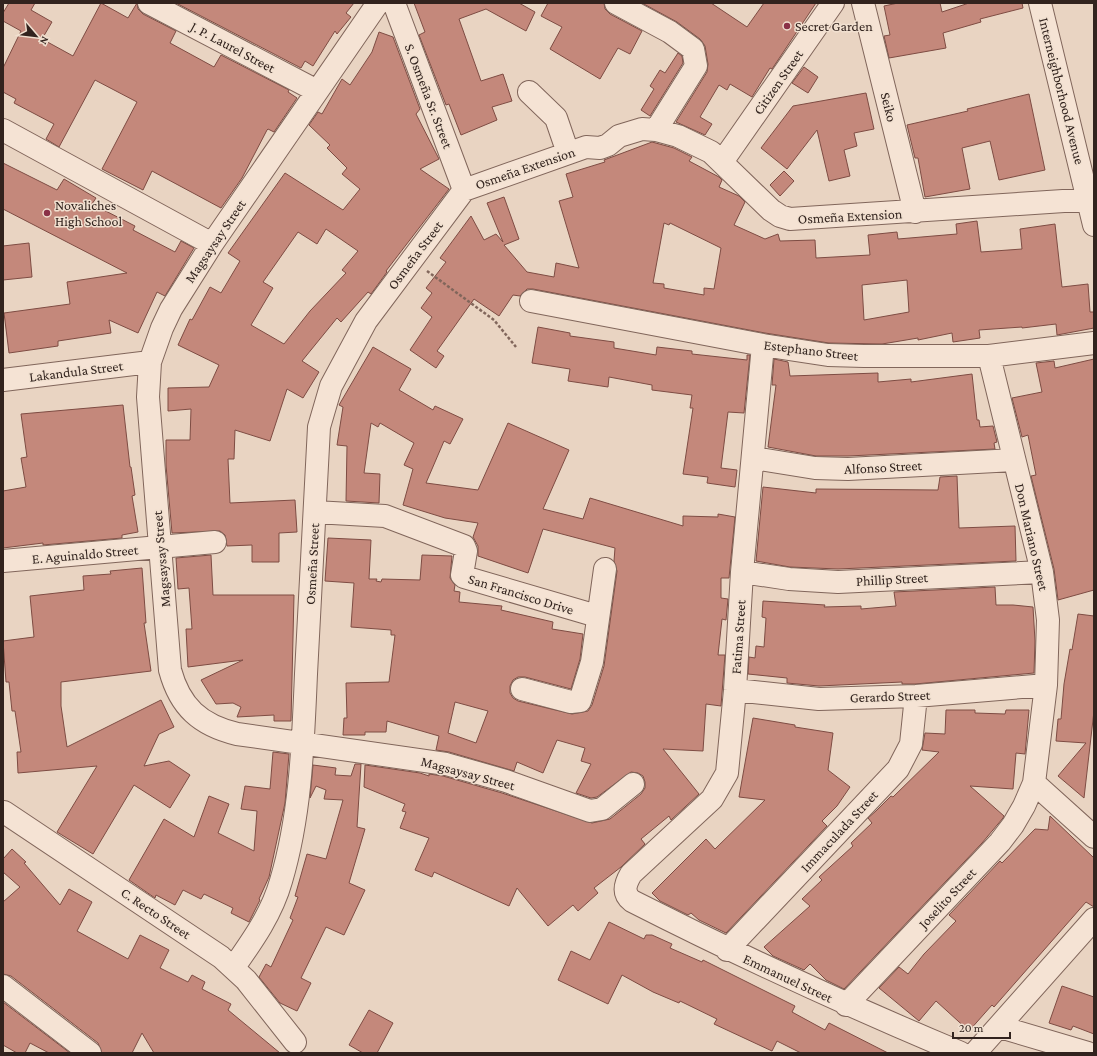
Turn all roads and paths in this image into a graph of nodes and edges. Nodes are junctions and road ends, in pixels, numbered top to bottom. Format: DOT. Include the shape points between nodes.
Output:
graph roads {
  1 [pos="149,3"];
  2 [pos="378,3"];
  3 [pos="394,3"];
  4 [pos="616,3"];
  5 [pos="833,3"];
  6 [pos="863,3"];
  7 [pos="1040,3"];
  8 [pos="317,91"];
  9 [pos="529,92"];
  10 [pos="3,130"];
  11 [pos="656,130"];
  12 [pos="577,150"];
  13 [pos="722,162"];
  14 [pos="464,190"];
  15 [pos="1091,198"];
  16 [pos="915,212"];
  17 [pos="1094,225"];
  18 [pos="212,244"];
  19 [pos="411,259"];
  20 [pos="531,301"];
  21 [pos="1094,343"];
  22 [pos="763,345"];
  23 [pos="516,347"];
  24 [pos="989,356"];
  25 [pos="150,362"];
  26 [pos="3,380"];
  27 [pos="753,458"];
  28 [pos="1014,460"];
  29 [pos="315,512"];
  30 [pos="215,542"];
  31 [pos="160,548"];
  32 [pos="3,561"];
  33 [pos="605,569"];
  34 [pos="742,572"];
  35 [pos="1042,572"];
  36 [pos="598,616"];
  37 [pos="1046,685"];
  38 [pos="522,689"];
  39 [pos="735,690"];
  40 [pos="916,696"];
  41 [pos="302,744"];
  42 [pos="1034,783"];
  43 [pos="633,784"];
  44 [pos="3,809"];
  45 [pos="1094,837"];
  46 [pos="624,890"];
  47 [pos="1094,919"];
  48 [pos="727,950"];
  49 [pos="234,967"];
  50 [pos="3,986"];
  51 [pos="846,1005"];
  52 [pos="1000,1027"];
  53 [pos="295,1042"];
  54 [pos="64,1045"];
  55 [pos="90,1053"];
  56 [pos="961,1053"];
  57 [pos="975,1053"];
  58 [pos="1088,1053"];
  1 -- 8 [label="street, J. P. Laurel Street"];
  2 -- 8 [label="street, Magsaysay Street"];
  3 -- 14 [label="street, S. Osmeña Sr. Street"];
  4 -- 11 [label="street" via="670,32 693,49 696,66"];
  5 -- 13 [label="street, Citizen Street"];
  6 -- 16 [label="street, Seiko"];
  7 -- 15 [label="street, Interneighborhood Avenue"];
  8 -- 18 [label="street, Magsaysay Street"];
  9 -- 12 [label="street" via="556,118"];
  10 -- 18 [label="street"];
  11 -- 12 [label="street, Osmeña Extension" via="642,130 619,136 604,134"];
  11 -- 13 [label="street, Osmeña Extension" via="698,144"];
  12 -- 14 [label="street, Osmeña Extension"];
  13 -- 16 [label="street, Osmeña Extension" via="770,210 790,219"];
  14 -- 19 [label="street, Osmeña Street"];
  15 -- 16 [label="street, Osmeña Extension"];
  15 -- 17 [label="street, Interneighborhood Avenue"];
  18 -- 25 [label="street, Magsaysay Street" via="171,309"];
  19 -- 23 [label="path" via="494,320"];
  19 -- 29 [label="street, Osmeña Street" via="366,322 331,386 319,427"];
  20 -- 22 [label="street, Estephano Street"];
  21 -- 24 [label="street, Estephano Street"];
  22 -- 24 [label="street, Estephano Street" via="828,355"];
  22 -- 27 [label="street, Fatima Street"];
  24 -- 28 [label="street, Don Mariano Street"];
  25 -- 26 [label="street, Lakandula Street"];
  25 -- 31 [label="street, Magsaysay Street" via="148,396"];
  27 -- 28 [label="street, Alfonso Street" via="815,468 848,469"];
  27 -- 34 [label="street, Fatima Street"];
  28 -- 35 [label="street, Don Mariano Street"];
  29 -- 36 [label="street, San Francisco Drive" via="385,516 464,546 464,577"];
  29 -- 41 [label="street, Osmeña Street"];
  30 -- 31 [label="street, E. Aguinaldo Street"];
  31 -- 32 [label="street, E. Aguinaldo Street"];
  31 -- 41 [label="street, Magsaysay Street" via="170,670 183,702 195,715 222,730"];
  33 -- 36 [label="street"];
  34 -- 35 [label="street, Phillip Street" via="838,582"];
  34 -- 39 [label="street, Fatima Street"];
  35 -- 37 [label="street, Don Mariano Street" via="1048,620"];
  36 -- 38 [label="street" via="592,662 580,701 571,702"];
  37 -- 40 [label="street, Gerardo Street"];
  37 -- 42 [label="street, Don Mariano Street"];
  39 -- 40 [label="street, Gerardo Street" via="819,699"];
  39 -- 46 [label="street, Fatima Street" via="727,772 720,788 712,799 630,874"];
  40 -- 48 [label="street, Immaculada Street" via="911,744 898,769"];
  41 -- 43 [label="street, Magsaysay Street" via="446,764 506,781 595,812"];
  41 -- 49 [label="street, Osmeña Street" via="296,808 281,881 269,913"];
  42 -- 45 [label="street"];
  42 -- 51 [label="street, Joselito Street" via="1014,825 1000,842"];
  44 -- 49 [label="street, C. Recto Street"];
  46 -- 48 [label="street, Emmanuel Street" via="632,901"];
  47 -- 52 [label="street"];
  48 -- 51 [label="street, Emmanuel Street"];
  49 -- 53 [label="street, C. Recto Street"];
  50 -- 54 [label="street"];
  51 -- 56 [label="street, Emmanuel Street"];
  52 -- 57 [label="street"];
  52 -- 58 [label="street"];
  54 -- 55 [label="street"];
}
